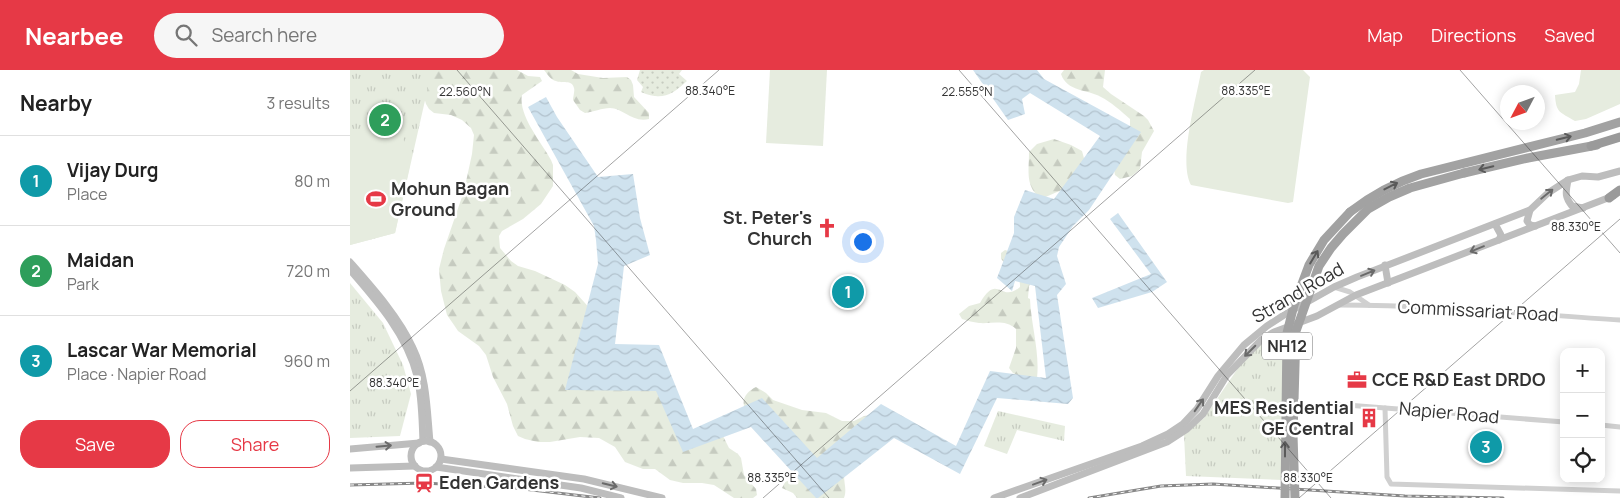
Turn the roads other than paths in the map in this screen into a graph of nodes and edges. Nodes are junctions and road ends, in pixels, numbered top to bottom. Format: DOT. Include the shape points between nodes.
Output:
graph roads {
  1 [pos="1620,122"];
  2 [pos="1620,137"];
  3 [pos="1620,142"];
  4 [pos="1591,146"];
  5 [pos="1620,171"];
  6 [pos="1568,180"];
  7 [pos="1620,192"];
  8 [pos="1609,198"];
  9 [pos="1584,208"];
  10 [pos="1530,210"];
  11 [pos="1495,224"];
  12 [pos="1535,226"];
  13 [pos="1499,240"];
  14 [pos="350,262"];
  15 [pos="1385,266"];
  16 [pos="350,270"];
  17 [pos="1388,283"];
  18 [pos="1334,287"];
  19 [pos="1356,296"];
  20 [pos="1370,305"];
  21 [pos="1336,306"];
  22 [pos="1620,320"];
  23 [pos="1334,404"];
  24 [pos="1385,408"];
  25 [pos="1560,422"];
  26 [pos="1605,425"];
  27 [pos="1620,427"];
  28 [pos="424,442"];
  29 [pos="350,448"];
  30 [pos="441,459"];
  31 [pos="415,466"];
  32 [pos="436,467"];
  33 [pos="350,468"];
  34 [pos="584,479"];
  35 [pos="582,488"];
  36 [pos="1620,491"];
  37 [pos="621,498"];
  38 [pos="662,498"];
  39 [pos="994,498"];
  40 [pos="1020,498"];
  41 [pos="1285,498"];
  42 [pos="1295,498"];
  41 -- 1 [label="highway, NH12, one-way, bridge" via="1287,333 1309,265 1324,240 1362,202 1397,182"];
  2 -- 4 [label="highway"];
  3 -- 4 [label="highway, NH12"];
  4 -- 42 [label="highway, NH12, one-way, bridge" via="1528,158 1410,188 1368,210 1331,248 1320,266 1296,331"];
  5 -- 6 [label="main road, Strand Road"];
  6 -- 9 [label="main road" via="1567,199 1572,206"];
  10 -- 6 [label="main road, Strand Road, one-way"];
  7 -- 8 [label="highway"];
  8 -- 9 [label="main road, Strand Road"];
  9 -- 12 [label="main road, Strand Road"];
  10 -- 11 [label="main road, Strand Road"];
  10 -- 12 [label="main road" via="1527,222"];
  11 -- 13 [label="main road" via="1502,235"];
  11 -- 15 [label="main road, Strand Road"];
  12 -- 13 [label="main road, Strand Road"];
  13 -- 17 [label="main road, Strand Road, one-way"];
  14 -- 28 [label="main road" via="396,319 413,348 422,376"];
  15 -- 17 [label="main road"];
  18 -- 15 [label="main road, Strand Road, one-way"];
  16 -- 28 [label="main road" via="392,322 407,350 417,375"];
  17 -- 19 [label="main road, Strand Road"];
  18 -- 19 [label="street"];
  39 -- 18 [label="main road, Strand Road, one-way" via="1168,434 1197,410 1218,376 1253,336"];
  19 -- 20 [label="street"];
  19 -- 21 [label="main road, Strand Road"];
  20 -- 21 [label="street, Commissariat Road"];
  20 -- 22 [label="street, Commissariat Road"];
  21 -- 40 [label="main road, Strand Road, one-way" via="1261,340 1228,375 1203,414 1167,442"];
  23 -- 24 [label="street, Napier Road"];
  24 -- 25 [label="street, Napier Road"];
  24 -- 36 [label="street" via="1386,477 1391,484"];
  26 -- 27 [label="street"];
  29 -- 28 [label="main road, one-way"];
  28 -- 30 [label="main road" via="438,446"];
  28 -- 31 [label="main road" via="416,446 412,454"];
  30 -- 32 [label="main road"];
  30 -- 34 [label="main road"];
  31 -- 32 [label="main road" via="429,471"];
  31 -- 33 [label="main road"];
  32 -- 35 [label="main road"];
  34 -- 35 [label="main road"];
  34 -- 38 [label="main road, one-way"];
  35 -- 37 [label="main road"];
}
